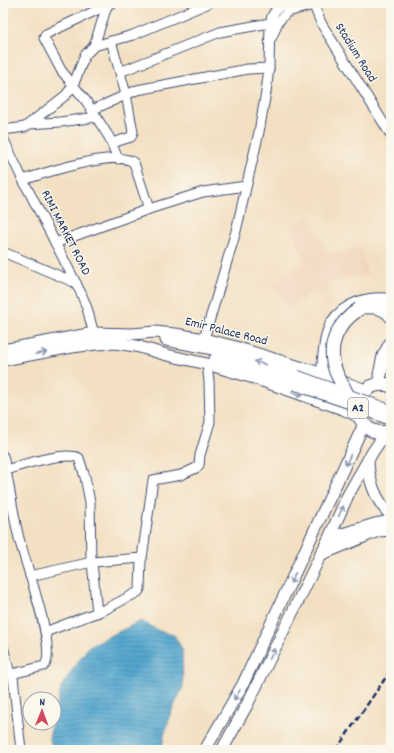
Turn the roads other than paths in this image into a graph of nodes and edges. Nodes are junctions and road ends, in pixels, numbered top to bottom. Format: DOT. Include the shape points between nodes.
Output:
graph roads {
  1 [pos="209,3"];
  2 [pos="287,3"];
  3 [pos="109,4"];
  4 [pos="313,4"];
  5 [pos="273,7"];
  6 [pos="270,23"];
  7 [pos="111,41"];
  8 [pos="270,42"];
  9 [pos="94,46"];
  10 [pos="269,68"];
  11 [pos="120,72"];
  12 [pos="73,86"];
  13 [pos="126,94"];
  14 [pos="94,113"];
  15 [pos="29,124"];
  16 [pos="3,130"];
  17 [pos="391,135"];
  18 [pos="3,138"];
  19 [pos="112,143"];
  20 [pos="118,159"];
  21 [pos="23,180"];
  22 [pos="246,186"];
  23 [pos="149,209"];
  24 [pos="55,243"];
  25 [pos="3,252"];
  26 [pos="76,283"];
  27 [pos="391,301"];
  28 [pos="391,316"];
  29 [pos="132,334"];
  30 [pos="95,338"];
  31 [pos="204,339"];
  32 [pos="391,343"];
  33 [pos="136,346"];
  34 [pos="3,350"];
  35 [pos="391,357"];
  36 [pos="3,360"];
  37 [pos="207,364"];
  38 [pos="323,374"];
  39 [pos="295,380"];
  40 [pos="373,384"];
  41 [pos="391,386"];
  42 [pos="348,394"];
  43 [pos="391,411"];
  44 [pos="361,420"];
  45 [pos="391,420"];
  46 [pos="389,432"];
  47 [pos="3,456"];
  48 [pos="368,460"];
  49 [pos="6,470"];
  50 [pos="6,489"];
  51 [pos="391,515"];
  52 [pos="391,521"];
  53 [pos="391,529"];
  54 [pos="329,538"];
  55 [pos="322,553"];
  56 [pos="141,559"];
  57 [pos="92,562"];
  58 [pos="30,576"];
  59 [pos="97,613"];
  60 [pos="45,632"];
  61 [pos="3,648"];
  62 [pos="8,672"];
  63 [pos="21,750"];
  64 [pos="205,750"];
  65 [pos="222,750"];
  1 -- 7 [label="street" via="133,35"];
  2 -- 5 [label="street"];
  3 -- 9 [label="street"];
  3 -- 12 [label="street" via="44,36 60,70"];
  4 -- 8 [label="street" via="287,12 278,22"];
  4 -- 17 [label="street, Stadium Road" via="321,23"];
  5 -- 6 [label="street"];
  6 -- 8 [label="street"];
  6 -- 11 [label="street" via="220,32"];
  7 -- 9 [label="street"];
  7 -- 11 [label="street"];
  8 -- 10 [label="street"];
  9 -- 12 [label="street" via="85,55"];
  10 -- 13 [label="street" via="248,69 158,85"];
  10 -- 22 [label="street"];
  11 -- 13 [label="street"];
  12 -- 14 [label="street"];
  12 -- 15 [label="street" via="66,95"];
  13 -- 14 [label="street"];
  13 -- 19 [label="street" via="133,135"];
  14 -- 15 [label="street" via="60,122"];
  14 -- 19 [label="street"];
  15 -- 16 [label="street"];
  18 -- 21 [label="street, RIMI MARKET ROAD"];
  19 -- 20 [label="street"];
  20 -- 21 [label="street" via="75,164"];
  20 -- 23 [label="street" via="134,163"];
  21 -- 24 [label="street, RIMI MARKET ROAD"];
  22 -- 23 [label="street" via="203,192"];
  22 -- 31 [label="street" via="236,232"];
  23 -- 24 [label="street"];
  24 -- 26 [label="street, RIMI MARKET ROAD"];
  25 -- 26 [label="street"];
  26 -- 30 [label="street, RIMI MARKET ROAD" via="87,308"];
  27 -- 38 [label="highway" via="380,299 360,303 340,315 329,333"];
  28 -- 42 [label="highway, bridge" via="388,311 373,306 359,309 342,323 333,346 332,357"];
  29 -- 30 [label="main road, Emir Palace Road"];
  29 -- 31 [label="main road, Emir Palace Road" via="155,332"];
  39 -- 29 [label="main road, one-way" via="213,349"];
  30 -- 33 [label="main road, Emir Palace Road"];
  30 -- 34 [label="main road, Emir Palace Road"];
  36 -- 30 [label="main road, Emir Palace Road, one-way" via="72,346"];
  31 -- 38 [label="main road, Emir Palace Road"];
  32 -- 40 [label="highway"];
  33 -- 37 [label="main road, Emir Palace Road"];
  33 -- 39 [label="main road" via="186,352"];
  35 -- 40 [label="highway, A2"];
  37 -- 44 [label="main road, Emir Palace Road, one-way" via="338,407"];
  37 -- 56 [label="street" via="210,422 199,465 181,475 153,480"];
  38 -- 40 [label="main road, Emir Palace Road"];
  39 -- 42 [label="main road, bridge"];
  39 -- 45 [label="main road, bridge"];
  40 -- 41 [label="highway, A2"];
  40 -- 44 [label="highway, A2" via="360,398 358,407"];
  42 -- 43 [label="main road, bridge"];
  44 -- 46 [label="highway, A2" via="374,431"];
  44 -- 64 [label="main road, one-way" via="243,684"];
  46 -- 48 [label="main road"];
  47 -- 49 [label="street"];
  48 -- 51 [label="main road" via="374,490"];
  54 -- 48 [label="main road, one-way" via="348,495"];
  49 -- 50 [label="street"];
  49 -- 57 [label="street" via="44,459 72,456 78,458 90,502"];
  50 -- 58 [label="street"];
  52 -- 54 [label="main road"];
  53 -- 55 [label="highway" via="378,530"];
  54 -- 55 [label="main road"];
  65 -- 55 [label="main road, one-way"];
  56 -- 57 [label="street"];
  56 -- 59 [label="street" via="138,592"];
  57 -- 58 [label="street"];
  57 -- 59 [label="street"];
  58 -- 60 [label="street"];
  59 -- 60 [label="street"];
  60 -- 62 [label="street" via="48,657 46,664"];
  61 -- 62 [label="street"];
  62 -- 63 [label="street"];
}
